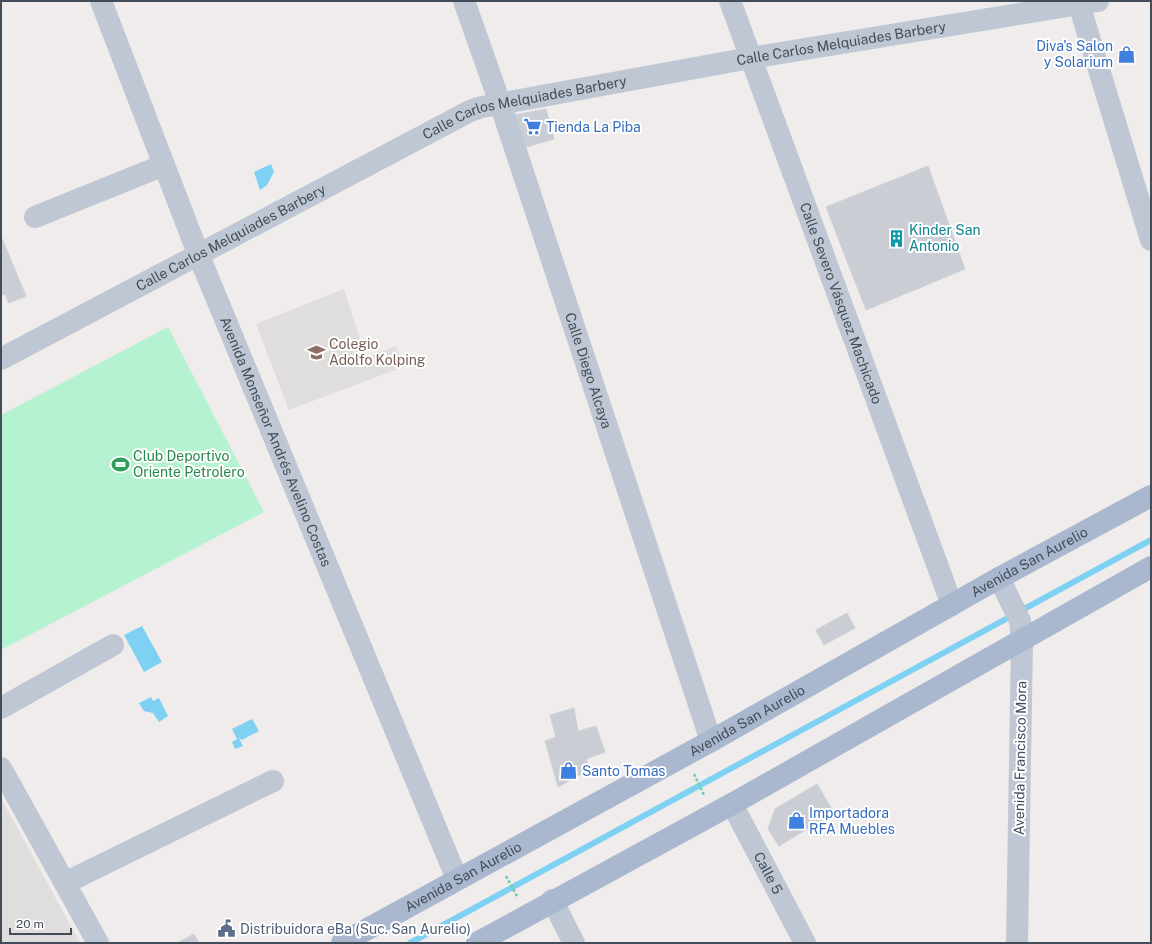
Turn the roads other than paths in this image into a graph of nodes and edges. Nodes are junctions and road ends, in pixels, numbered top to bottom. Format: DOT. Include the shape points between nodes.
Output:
graph roads {
  1 [pos="101,1"];
  2 [pos="464,1"];
  3 [pos="730,1"];
  4 [pos="1085,2"];
  5 [pos="750,58"];
  6 [pos="500,103"];
  7 [pos="164,165"];
  8 [pos="35,217"];
  9 [pos="1151,240"];
  10 [pos="199,256"];
  11 [pos="1,360"];
  12 [pos="1151,496"];
  13 [pos="1151,567"];
  14 [pos="1002,585"];
  15 [pos="952,605"];
  16 [pos="1021,631"];
  17 [pos="113,645"];
  18 [pos="1,708"];
  19 [pos="711,742"];
  20 [pos="1,768"];
  21 [pos="273,781"];
  22 [pos="732,804"];
  23 [pos="457,879"];
  24 [pos="65,883"];
  25 [pos="552,900"];
  26 [pos="98,943"];
  27 [pos="342,943"];
  28 [pos="477,943"];
  29 [pos="574,943"];
  30 [pos="804,943"];
  31 [pos="1017,943"];
  1 -- 7 [label="street, Avenida Monseñor Andrés Avelino Costas"];
  2 -- 6 [label="street, Calle Diego Alcaya"];
  3 -- 5 [label="street, Calle Severo Vásquez Machicado"];
  4 -- 5 [label="street, Calle Carlos Melquiades Barbery"];
  4 -- 9 [label="street"];
  5 -- 6 [label="street, Calle Carlos Melquiades Barbery"];
  5 -- 15 [label="street, Calle Severo Vásquez Machicado"];
  6 -- 10 [label="street, Calle Carlos Melquiades Barbery" via="470,111"];
  6 -- 19 [label="street, Calle Diego Alcaya"];
  7 -- 8 [label="street"];
  7 -- 10 [label="street, Avenida Monseñor Andrés Avelino Costas"];
  10 -- 11 [label="street, Calle Carlos Melquiades Barbery"];
  10 -- 23 [label="street, Avenida Monseñor Andrés Avelino Costas"];
  12 -- 14 [label="main road, Avenida San Aurelio"];
  13 -- 16 [label="main road"];
  14 -- 15 [label="main road, Avenida San Aurelio"];
  14 -- 16 [label="street, Avenida Francisco Mora"];
  15 -- 19 [label="main road, Avenida San Aurelio"];
  16 -- 22 [label="main road"];
  16 -- 31 [label="street, Avenida Francisco Mora"];
  17 -- 18 [label="street"];
  19 -- 23 [label="main road, Avenida San Aurelio"];
  20 -- 24 [label="street"];
  21 -- 24 [label="street"];
  22 -- 25 [label="main road"];
  22 -- 30 [label="street, Calle 5"];
  23 -- 27 [label="main road, Avenida San Aurelio"];
  24 -- 26 [label="street"];
  25 -- 28 [label="main road"];
  25 -- 29 [label="street"];
}
